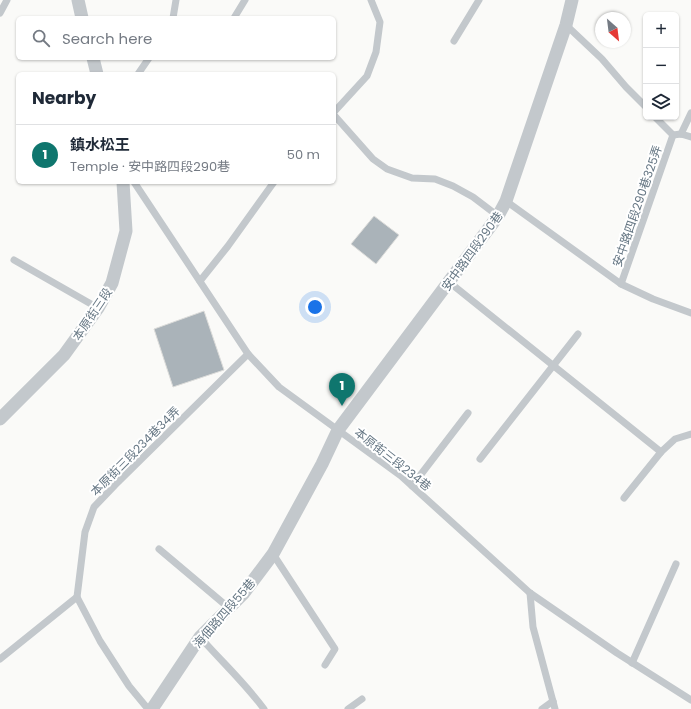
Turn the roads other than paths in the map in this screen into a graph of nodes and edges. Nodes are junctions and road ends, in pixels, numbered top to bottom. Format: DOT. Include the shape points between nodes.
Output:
graph roads {
  1 [pos="7,0"];
  2 [pos="78,0"];
  3 [pos="176,0"];
  4 [pos="245,0"];
  5 [pos="371,0"];
  6 [pos="479,0"];
  7 [pos="572,0"];
  8 [pos="0,13"];
  9 [pos="82,16"];
  10 [pos="172,16"];
  11 [pos="235,16"];
  12 [pos="566,25"];
  13 [pos="454,41"];
  14 [pos="94,60"];
  15 [pos="148,60"];
  16 [pos="97,72"];
  17 [pos="139,72"];
  18 [pos="643,104"];
  19 [pos="336,112"];
  20 [pos="691,113"];
  21 [pos="336,116"];
  22 [pos="659,120"];
  23 [pos="681,134"];
  24 [pos="673,135"];
  25 [pos="691,137"];
  26 [pos="123,184"];
  27 [pos="135,184"];
  28 [pos="273,184"];
  29 [pos="506,201"];
  30 [pos="498,216"];
  31 [pos="14,260"];
  32 [pos="200,280"];
  33 [pos="449,282"];
  34 [pos="621,284"];
  35 [pos="98,308"];
  36 [pos="691,313"];
  37 [pos="578,334"];
  38 [pos="248,354"];
  39 [pos="553,366"];
  40 [pos="468,413"];
  41 [pos="0,419"];
  42 [pos="338,430"];
  43 [pos="691,434"];
  44 [pos="661,452"];
  45 [pos="480,458"];
  46 [pos="412,486"];
  47 [pos="624,498"];
  48 [pos="159,549"];
  49 [pos="273,554"];
  50 [pos="676,564"];
  51 [pos="530,593"];
  52 [pos="77,597"];
  53 [pos="229,608"];
  54 [pos="200,637"];
  55 [pos="0,659"];
  56 [pos="632,663"];
  57 [pos="325,665"];
  58 [pos="362,699"];
  59 [pos="691,700"];
  60 [pos="553,701"];
  61 [pos="148,709"];
  62 [pos="152,709"];
  63 [pos="264,709"];
  64 [pos="348,709"];
  65 [pos="542,709"];
  66 [pos="555,709"];
  1 -- 8 [label="lane"];
  2 -- 9 [label="street"];
  3 -- 10 [label="lane"];
  4 -- 11 [label="lane"];
  5 -- 19 [label="lane" via="380,22 376,52 367,76"];
  6 -- 13 [label="lane"];
  7 -- 12 [label="street, 安中路四段290巷"];
  12 -- 18 [label="lane" via="602,59"];
  12 -- 29 [label="street, 安中路四段290巷"];
  14 -- 16 [label="street"];
  15 -- 17 [label="lane"];
  20 -- 23 [label="lane"];
  21 -- 30 [label="lane" via="373,159 387,169 412,178 435,179 453,186"];
  22 -- 24 [label="lane"];
  23 -- 24 [label="lane"];
  23 -- 25 [label="lane"];
  24 -- 34 [label="lane, 安中路四段290巷325弄"];
  26 -- 35 [label="street, 本原街三段" via="126,231 112,283"];
  27 -- 32 [label="lane, 本原街三段234巷"];
  28 -- 32 [label="lane"];
  29 -- 30 [label="street, 安中路四段290巷"];
  29 -- 34 [label="lane, 安中路四段290巷325弄"];
  30 -- 33 [label="street, 安中路四段290巷"];
  31 -- 35 [label="lane"];
  32 -- 38 [label="lane, 本原街三段234巷"];
  33 -- 39 [label="lane"];
  33 -- 42 [label="street, 安中路四段290巷"];
  34 -- 36 [label="lane, 安中路四段290巷325弄"];
  35 -- 41 [label="street, 本原街三段" via="64,355"];
  37 -- 39 [label="lane"];
  38 -- 42 [label="lane, 本原街三段234巷" via="279,387"];
  38 -- 52 [label="lane, 本原街三段234巷34弄" via="94,507 85,532"];
  39 -- 44 [label="lane"];
  39 -- 45 [label="lane"];
  40 -- 46 [label="lane"];
  42 -- 46 [label="lane, 本原街三段234巷"];
  42 -- 49 [label="street, 海佃路四段55巷"];
  43 -- 44 [label="lane" via="675,439"];
  44 -- 47 [label="lane"];
  46 -- 51 [label="lane, 本原街三段234巷"];
  48 -- 53 [label="lane"];
  49 -- 53 [label="street, 海佃路四段55巷" via="243,594"];
  49 -- 57 [label="lane" via="335,649"];
  50 -- 56 [label="lane"];
  51 -- 56 [label="lane, 本原街三段234巷"];
  51 -- 60 [label="lane" via="533,627"];
  52 -- 55 [label="lane"];
  52 -- 61 [label="lane" via="100,641 129,686"];
  53 -- 54 [label="street, 海佃路四段55巷"];
  54 -- 62 [label="street, 海佃路四段55巷"];
  54 -- 63 [label="lane"];
  56 -- 59 [label="lane, 本原街三段234巷"];
  58 -- 64 [label="lane"];
  60 -- 65 [label="lane"];
  60 -- 66 [label="lane"];
}
